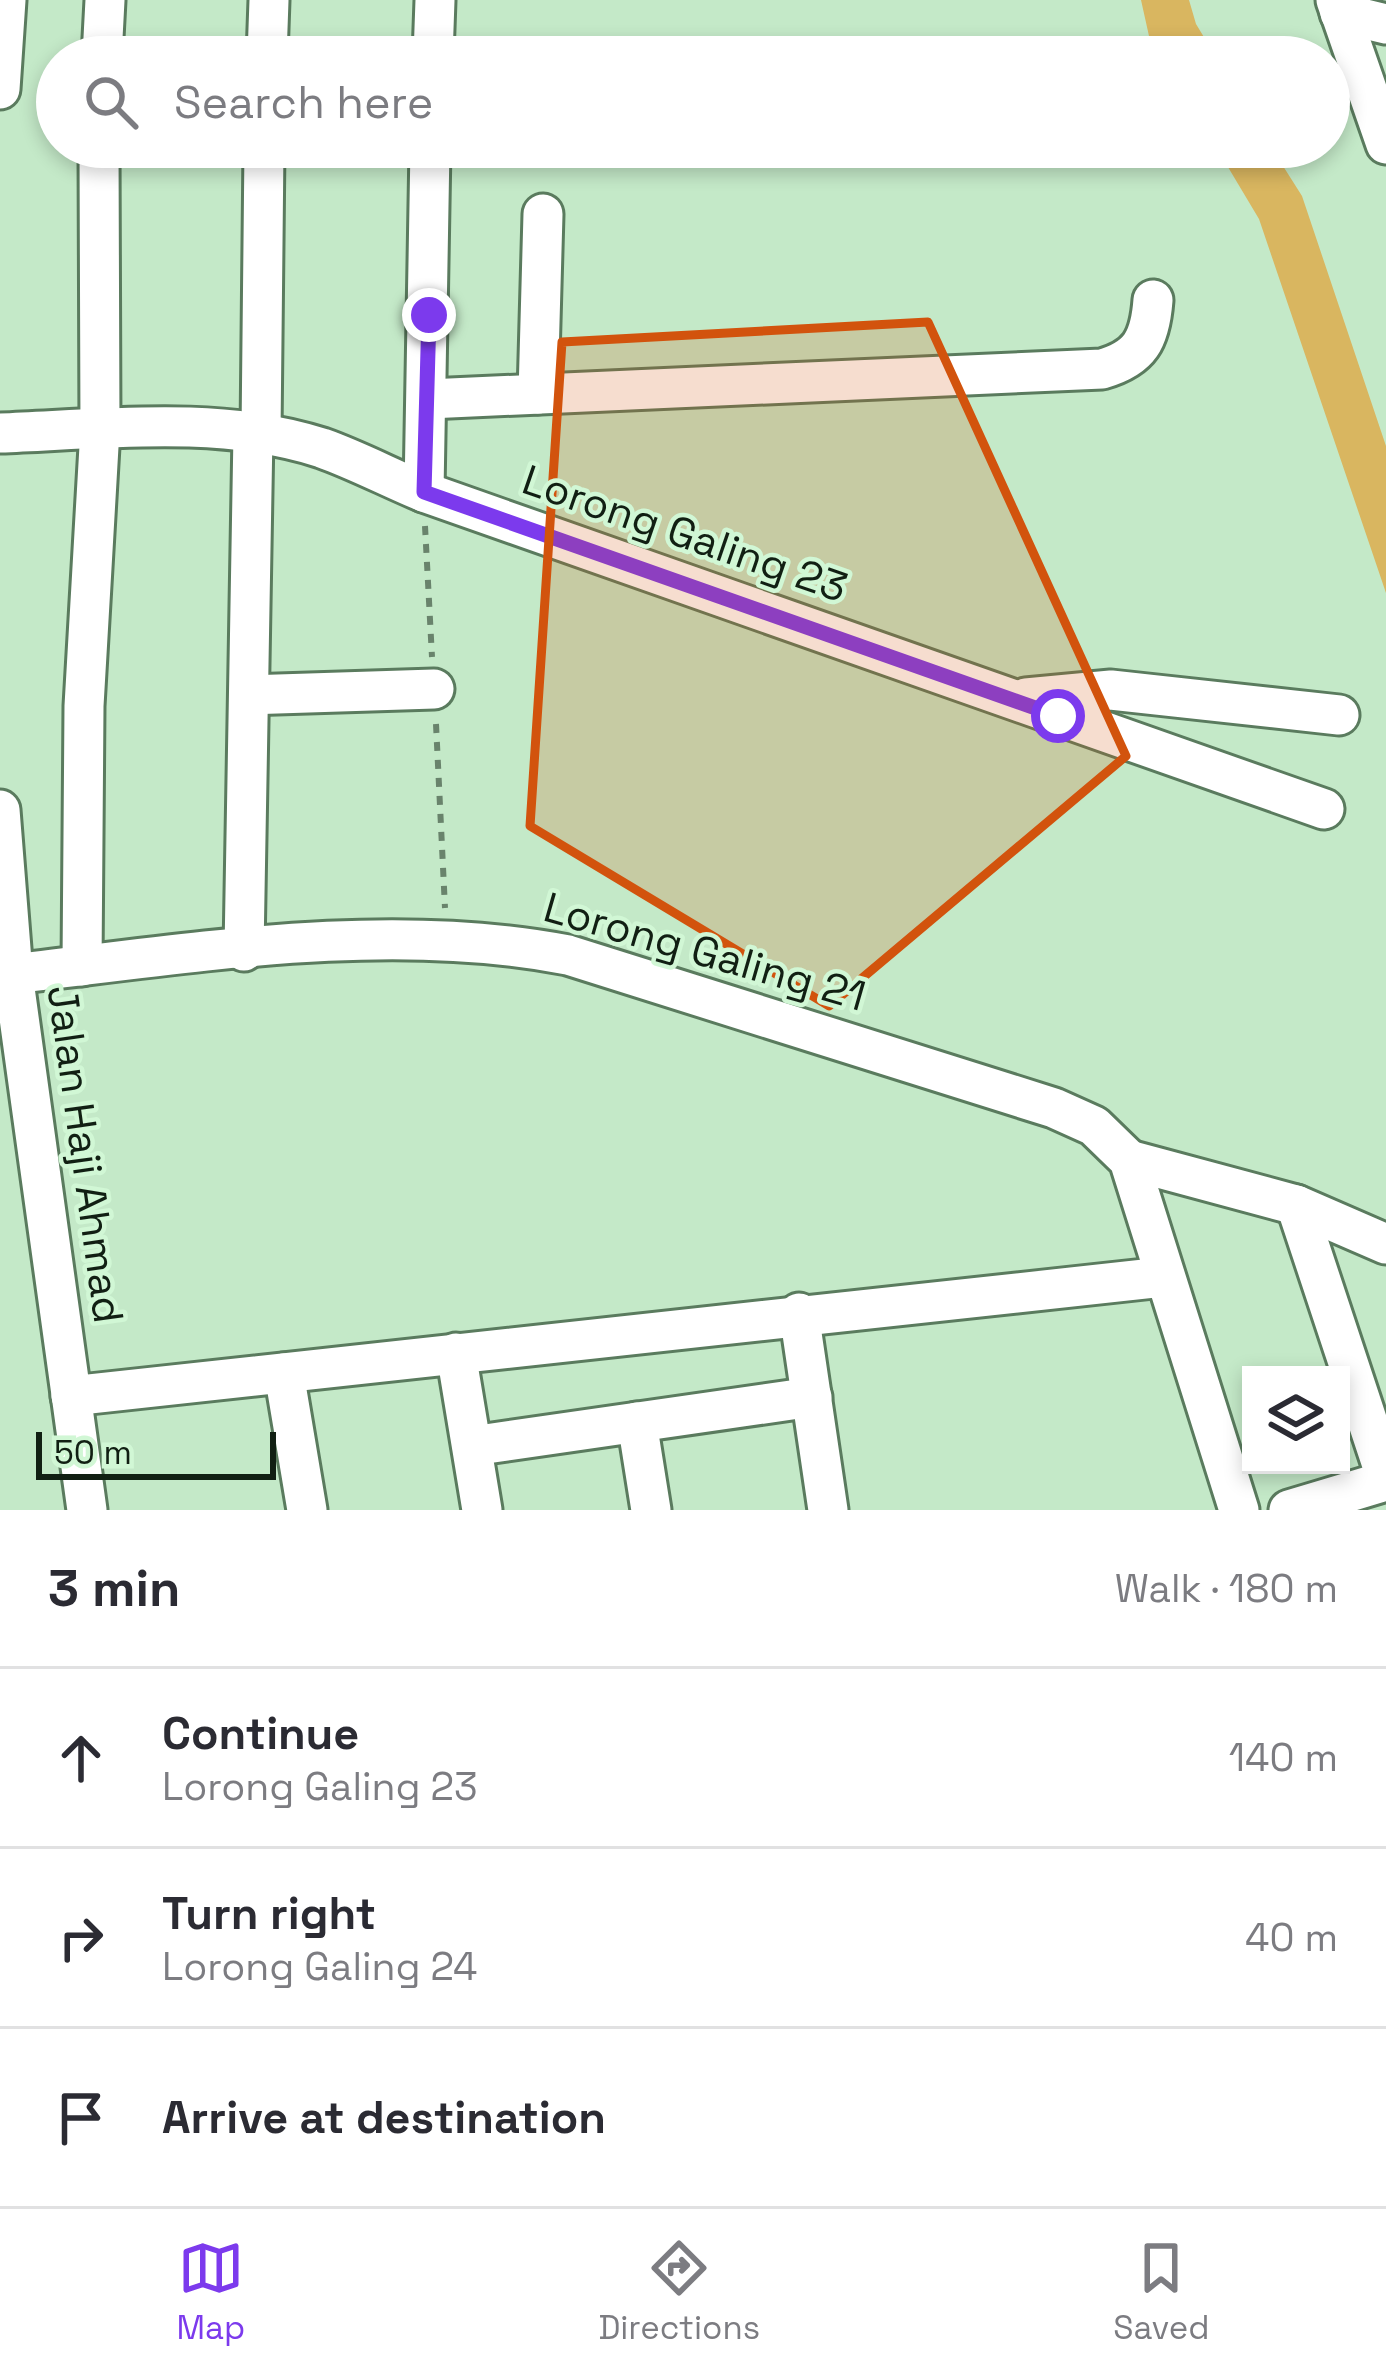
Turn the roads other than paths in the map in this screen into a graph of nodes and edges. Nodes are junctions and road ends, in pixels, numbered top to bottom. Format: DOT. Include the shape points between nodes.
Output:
graph roads {
  1 [pos="6,0"];
  2 [pos="105,0"];
  3 [pos="269,0"];
  4 [pos="435,0"];
  5 [pos="1338,7"];
  6 [pos="1386,24"];
  7 [pos="103,36"];
  8 [pos="268,36"];
  9 [pos="434,36"];
  10 [pos="1348,36"];
  11 [pos="1350,41"];
  12 [pos="0,89"];
  13 [pos="1386,144"];
  14 [pos="99,168"];
  15 [pos="263,168"];
  16 [pos="430,168"];
  17 [pos="543,214"];
  18 [pos="1153,300"];
  19 [pos="538,394"];
  20 [pos="428,399"];
  21 [pos="100,429"];
  22 [pos="0,433"];
  23 [pos="257,434"];
  24 [pos="424,492"];
  25 [pos="434,689"];
  26 [pos="249,695"];
  27 [pos="1014,700"];
  28 [pos="1339,715"];
  29 [pos="1324,809"];
  30 [pos="0,810"];
  31 [pos="3,893"];
  32 [pos="244,951"];
  33 [pos="82,966"];
  34 [pos="13,974"];
  35 [pos="1129,1160"];
  36 [pos="1296,1205"];
  37 [pos="1386,1244"];
  38 [pos="1163,1277"];
  39 [pos="799,1313"];
  40 [pos="456,1353"];
  41 [pos="284,1372"];
  42 [pos="71,1396"];
  43 [pos="812,1397"];
  44 [pos="637,1422"];
  45 [pos="472,1446"];
  46 [pos="1386,1479"];
  47 [pos="87,1510"];
  48 [pos="307,1510"];
  49 [pos="482,1510"];
  50 [pos="651,1510"];
  51 [pos="828,1510"];
  52 [pos="1239,1510"];
  53 [pos="1289,1510"];
  1 -- 12 [label="street"];
  2 -- 7 [label="street"];
  3 -- 8 [label="street"];
  4 -- 9 [label="street"];
  5 -- 6 [label="street"];
  5 -- 10 [label="street"];
  11 -- 13 [label="street"];
  14 -- 21 [label="street"];
  15 -- 23 [label="street"];
  16 -- 20 [label="street"];
  17 -- 19 [label="street"];
  18 -- 19 [label="street" via="1142,348 1102,369"];
  19 -- 20 [label="street"];
  20 -- 24 [label="street"];
  21 -- 22 [label="street, Lorong Galing 23"];
  21 -- 23 [label="street, Lorong Galing 23"];
  21 -- 33 [label="street" via="85,685"];
  23 -- 24 [label="street, Lorong Galing 23" via="322,449"];
  23 -- 26 [label="street"];
  24 -- 27 [label="street, Lorong Galing 23"];
  25 -- 26 [label="street"];
  26 -- 32 [label="street"];
  27 -- 28 [label="street" via="1111,690"];
  27 -- 29 [label="street, Lorong Galing 23"];
  30 -- 31 [label="street, Jalan Haji Ahmad"];
  31 -- 34 [label="street, Jalan Haji Ahmad"];
  32 -- 33 [label="street, Lorong Galing 21"];
  32 -- 35 [label="street, Lorong Galing 21" via="483,942 568,955 1016,1094 1094,1126"];
  33 -- 34 [label="street, Lorong Galing 21"];
  34 -- 42 [label="street, Jalan Haji Ahmad"];
  35 -- 36 [label="street"];
  35 -- 38 [label="street"];
  36 -- 37 [label="street"];
  36 -- 46 [label="street"];
  38 -- 39 [label="street"];
  38 -- 52 [label="street"];
  39 -- 40 [label="street"];
  39 -- 43 [label="street"];
  40 -- 41 [label="street"];
  40 -- 45 [label="street"];
  41 -- 42 [label="street"];
  41 -- 48 [label="street"];
  42 -- 47 [label="street, Jalan Haji Ahmad"];
  43 -- 44 [label="street"];
  43 -- 51 [label="street"];
  44 -- 45 [label="street"];
  44 -- 50 [label="street"];
  45 -- 49 [label="street"];
  46 -- 53 [label="street"];
}
